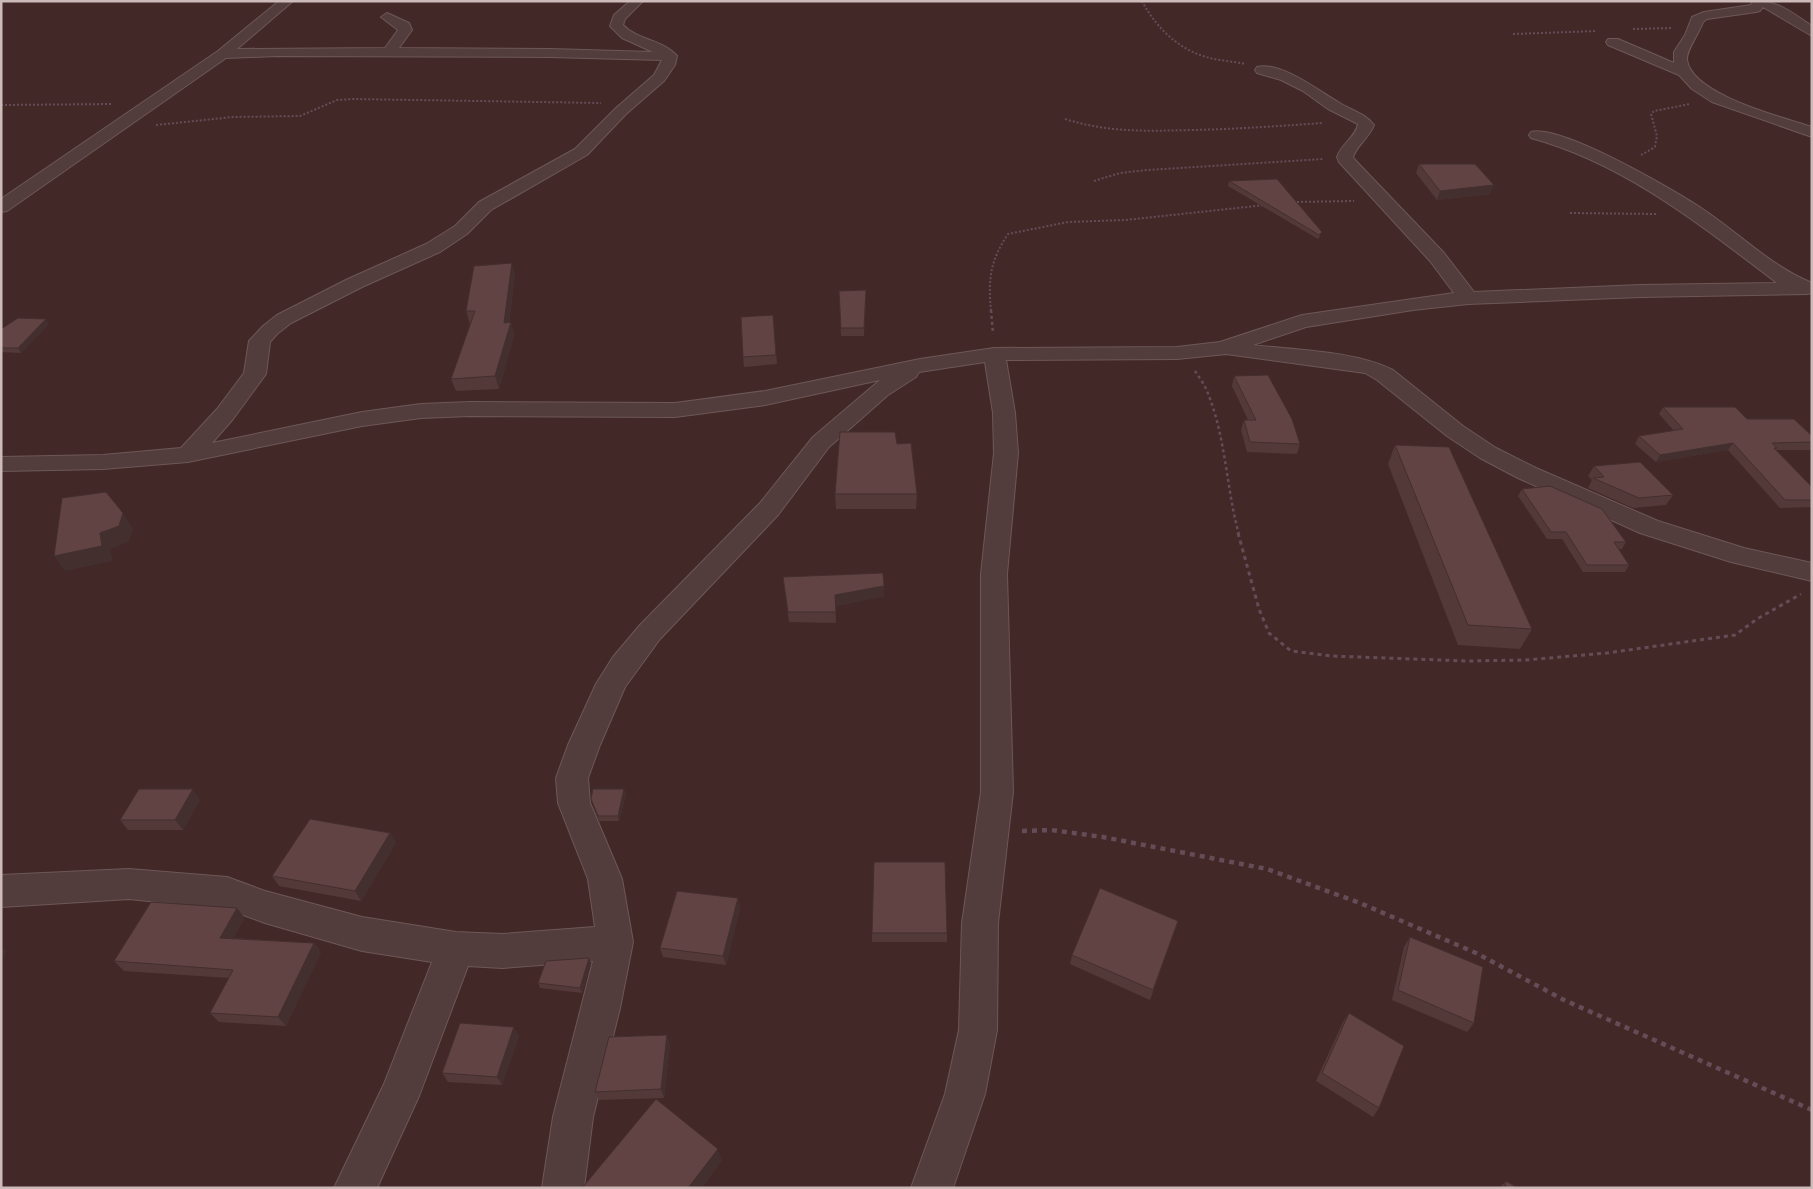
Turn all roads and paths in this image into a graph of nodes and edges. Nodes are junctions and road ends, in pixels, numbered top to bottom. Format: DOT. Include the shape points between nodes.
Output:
graph roads {
  1 [pos="287,1"];
  2 [pos="638,1"];
  3 [pos="1142,1"];
  4 [pos="1760,1"];
  5 [pos="387,17"];
  6 [pos="1812,32"];
  7 [pos="1613,42"];
  8 [pos="389,53"];
  9 [pos="223,54"];
  10 [pos="670,56"];
  11 [pos="1262,70"];
  12 [pos="1684,72"];
  13 [pos="1717,99"];
  14 [pos="632,103"];
  15 [pos="148,104"];
  16 [pos="1,105"];
  17 [pos="1065,119"];
  18 [pos="1363,121"];
  19 [pos="152,126"];
  20 [pos="1812,132"];
  21 [pos="1538,135"];
  22 [pos="1345,157"];
  23 [pos="1620,168"];
  24 [pos="1094,181"];
  25 [pos="1286,203"];
  26 [pos="1386,203"];
  27 [pos="1270,204"];
  28 [pos="1,207"];
  29 [pos="1697,213"];
  30 [pos="1570,214"];
  31 [pos="1809,288"];
  32 [pos="1468,298"];
  33 [pos="1223,348"];
  34 [pos="1177,353"];
  35 [pos="994,354"];
  36 [pos="920,365"];
  37 [pos="188,455"];
  38 [pos="1,464"];
  39 [pos="1810,581"];
  40 [pos="992,832"];
  41 [pos="1,891"];
  42 [pos="615,942"];
  43 [pos="456,949"];
  44 [pos="1812,1110"];
  45 [pos="355,1188"];
  46 [pos="563,1188"];
  47 [pos="932,1188"];
  1 -- 9 [label="street"];
  2 -- 10 [label="street" via="619,18 616,26 619,31"];
  3 -- 11 [label="path" via="1146,10 1180,45 1209,58"];
  4 -- 6 [label="street"];
  4 -- 12 [label="street" via="1756,8 1704,16 1697,20 1693,34 1681,52 1680,64"];
  5 -- 8 [label="street" via="404,26 405,30"];
  7 -- 12 [label="street"];
  8 -- 9 [label="street"];
  8 -- 10 [label="street"];
  9 -- 15 [label="street"];
  10 -- 14 [label="street" via="659,78"];
  11 -- 18 [label="street" via="1308,88 1333,106"];
  12 -- 13 [label="street" via="1703,92"];
  13 -- 20 [label="street"];
  13 -- 23 [label="path" via="1654,111 1651,114 1657,136 1655,147"];
  14 -- 19 [label="path" via="353,99 337,100 300,116 205,119"];
  14 -- 37 [label="street" via="581,152 485,206 461,230 433,248 354,283 284,319 270,330 260,341 254,374 225,414"];
  15 -- 16 [label="path"];
  15 -- 28 [label="street"];
  17 -- 18 [label="path" via="1088,127 1128,133"];
  18 -- 22 [label="street" via="1366,125 1364,136 1347,148"];
  21 -- 23 [label="street"];
  22 -- 24 [label="path" via="1185,166 1128,172"];
  22 -- 26 [label="street"];
  23 -- 29 [label="street"];
  25 -- 26 [label="path"];
  26 -- 32 [label="street" via="1437,257"];
  27 -- 35 [label="path" via="1126,220 1068,222 1008,234 996,250 988,285"];
  29 -- 30 [label="path"];
  29 -- 31 [label="street" via="1767,268"];
  31 -- 32 [label="street"];
  32 -- 33 [label="street" via="1302,320"];
  33 -- 34 [label="street"];
  33 -- 39 [label="street" via="1372,368 1455,431 1527,473 1649,527"];
  34 -- 35 [label="street"];
  34 -- 39 [label="path" via="1194,369 1207,390 1224,452 1234,518 1259,609 1269,633 1291,651 1331,656 1467,661 1607,653 1735,635"];
  35 -- 36 [label="street"];
  35 -- 40 [label="street" via="1004,413 1006,453 994,574 997,792"];
  36 -- 37 [label="street" via="765,398 675,410 421,411 362,419"];
  36 -- 42 [label="street" via="880,390 821,442 770,509 650,632 611,684 572,778 574,804 605,879"];
  37 -- 38 [label="street" via="103,462"];
  40 -- 44 [label="path" via="1051,830 1267,869 1360,903 1476,953 1564,1000"];
  40 -- 47 [label="street" via="980,923 978,1030 965,1094"];
  41 -- 43 [label="street" via="129,884 227,893 362,934"];
  42 -- 43 [label="street" via="502,951"];
  42 -- 46 [label="street" via="573,1117"];
  43 -- 45 [label="street" via="399,1096"];
}
